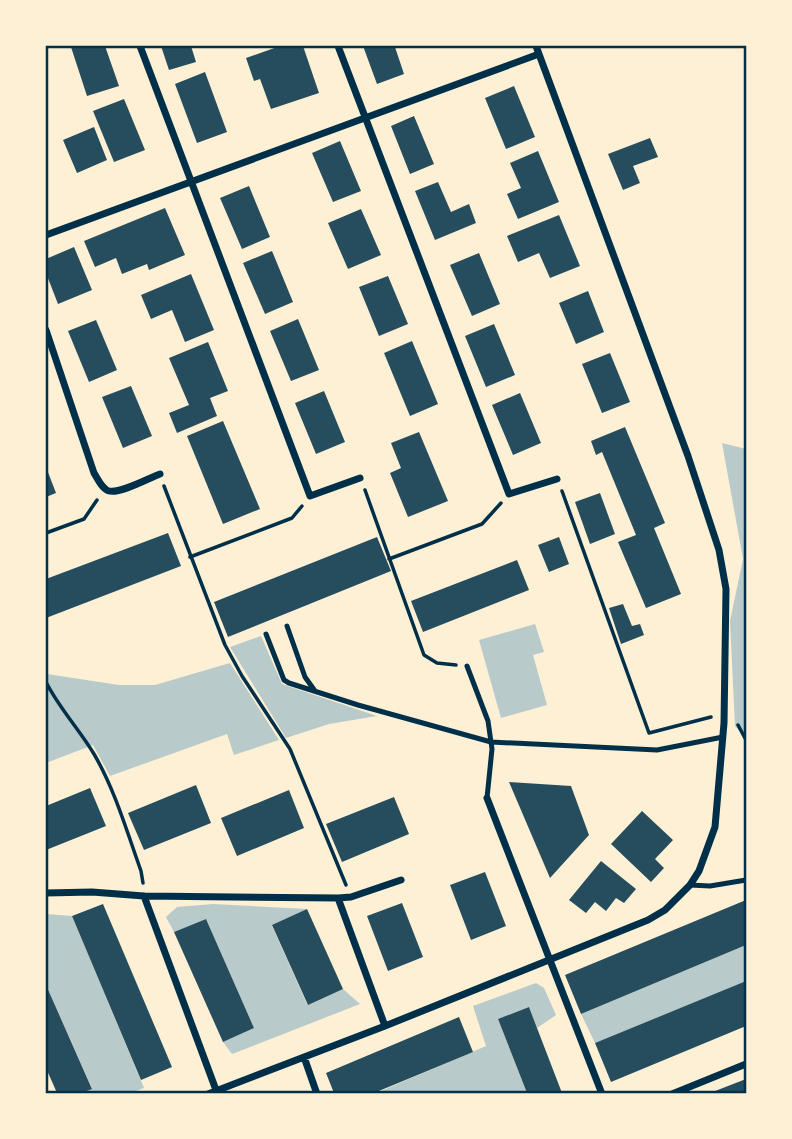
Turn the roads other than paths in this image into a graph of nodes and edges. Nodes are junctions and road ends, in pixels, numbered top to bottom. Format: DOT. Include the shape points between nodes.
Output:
graph roads {
  1 [pos="140,46"];
  2 [pos="338,46"];
  3 [pos="537,50"];
  4 [pos="366,117"];
  5 [pos="191,181"];
  6 [pos="46,236"];
  7 [pos="46,330"];
  8 [pos="160,474"];
  9 [pos="360,478"];
  10 [pos="558,479"];
  11 [pos="287,626"];
  12 [pos="266,634"];
  13 [pos="467,666"];
  14 [pos="315,691"];
  15 [pos="723,737"];
  16 [pos="491,742"];
  17 [pos="487,798"];
  18 [pos="401,880"];
  19 [pos="747,880"];
  20 [pos="690,885"];
  21 [pos="46,893"];
  22 [pos="144,896"];
  23 [pos="338,898"];
  24 [pos="549,959"];
  25 [pos="385,1026"];
  26 [pos="304,1057"];
  27 [pos="747,1064"];
  28 [pos="212,1092"];
  29 [pos="317,1094"];
  30 [pos="602,1094"];
  31 [pos="672,1094"];
  1 -- 5 [label="street"];
  2 -- 4 [label="street"];
  3 -- 4 [label="street"];
  3 -- 15 [label="street" via="719,550 726,589"];
  4 -- 5 [label="street"];
  4 -- 10 [label="street" via="509,494"];
  5 -- 6 [label="street"];
  5 -- 9 [label="street" via="310,496"];
  7 -- 8 [label="street" via="94,473 105,489 120,490"];
  11 -- 14 [label="lane" via="305,677"];
  12 -- 14 [label="lane" via="284,680"];
  13 -- 16 [label="lane"];
  14 -- 16 [label="lane"];
  15 -- 16 [label="lane" via="657,750"];
  15 -- 20 [label="street" via="715,827"];
  16 -- 17 [label="lane"];
  17 -- 24 [label="street"];
  18 -- 23 [label="street"];
  19 -- 20 [label="lane"];
  20 -- 24 [label="street" via="648,920"];
  21 -- 22 [label="street"];
  22 -- 23 [label="street"];
  22 -- 28 [label="street"];
  23 -- 25 [label="street"];
  24 -- 25 [label="street"];
  24 -- 30 [label="street"];
  25 -- 26 [label="street"];
  26 -- 28 [label="street"];
  26 -- 29 [label="street"];
  27 -- 31 [label="street"];
}
